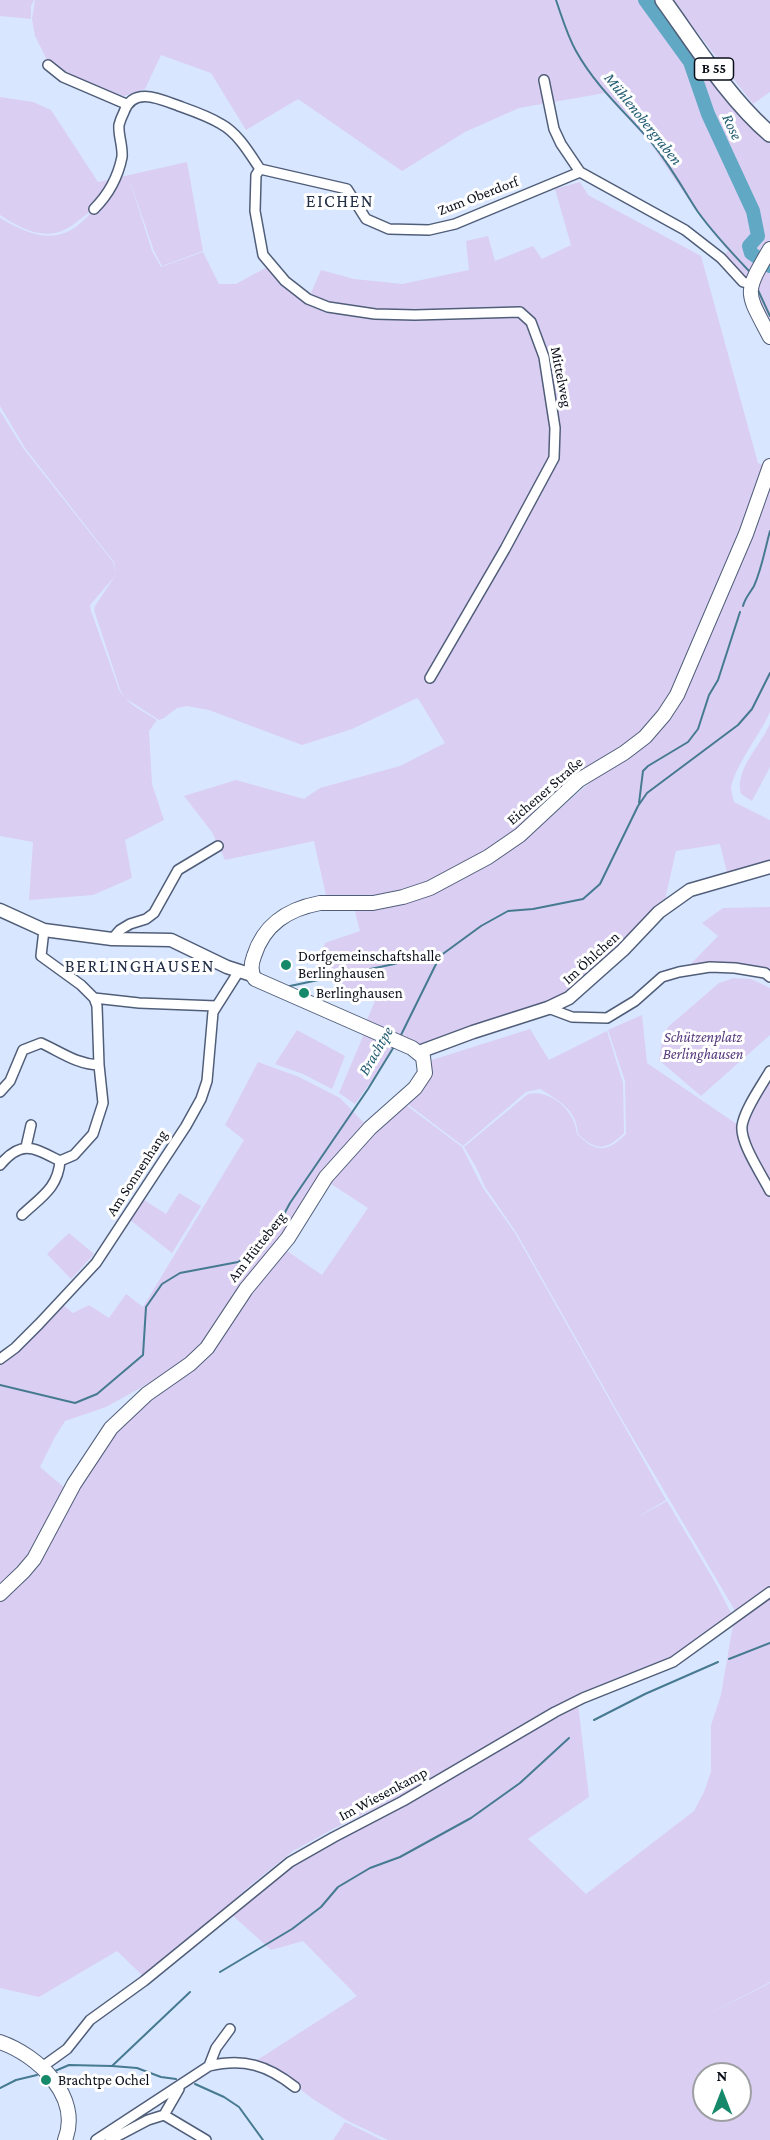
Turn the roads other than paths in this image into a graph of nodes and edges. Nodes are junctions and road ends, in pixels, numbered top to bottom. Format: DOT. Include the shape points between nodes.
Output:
graph roads {
  1 [pos="663,0"];
  2 [pos="48,65"];
  3 [pos="544,80"];
  4 [pos="126,104"];
  5 [pos="770,134"];
  6 [pos="260,169"];
  7 [pos="580,172"];
  8 [pos="94,209"];
  9 [pos="770,249"];
  10 [pos="751,284"];
  11 [pos="770,337"];
  12 [pos="770,467"];
  13 [pos="430,678"];
  14 [pos="218,846"];
  15 [pos="770,867"];
  16 [pos="0,910"];
  17 [pos="44,930"];
  18 [pos="112,939"];
  19 [pos="246,973"];
  20 [pos="770,978"];
  21 [pos="94,998"];
  22 [pos="216,1006"];
  23 [pos="548,1008"];
  24 [pos="414,1049"];
  25 [pos="99,1065"];
  26 [pos="770,1071"];
  27 [pos="0,1092"];
  28 [pos="32,1125"];
  29 [pos="26,1147"];
  30 [pos="60,1161"];
  31 [pos="0,1165"];
  32 [pos="770,1191"];
  33 [pos="22,1215"];
  34 [pos="0,1359"];
  35 [pos="770,1593"];
  36 [pos="0,1594"];
  37 [pos="230,2029"];
  38 [pos="0,2042"];
  39 [pos="209,2066"];
  40 [pos="42,2067"];
  41 [pos="182,2084"];
  42 [pos="295,2087"];
  43 [pos="164,2115"];
  44 [pos="65,2140"];
  45 [pos="96,2140"];
  46 [pos="110,2140"];
  47 [pos="206,2140"];
  1 -- 5 [label="main road, B 55" via="721,79"];
  2 -- 4 [label="street" via="63,77"];
  3 -- 7 [label="street" via="554,129"];
  4 -- 6 [label="street" via="137,97 155,98 223,124"];
  4 -- 8 [label="street" via="119,124 122,155 111,188"];
  6 -- 7 [label="street, Zum Oberdorf" via="347,189 366,219 389,229 408,231 455,224"];
  6 -- 13 [label="street, Mittelweg" via="256,176 255,211 263,255 285,281 308,299 328,307 375,314 515,310 531,322 544,357 555,428 554,458"];
  7 -- 10 [label="street" via="685,230 721,258 743,282"];
  9 -- 10 [label="main road"];
  10 -- 11 [label="main road" via="751,302"];
  12 -- 19 [label="main road, Eichener Straße" via="746,534 677,695 645,737 579,780 502,848 430,888 383,902 320,903 282,917 268,928"];
  14 -- 18 [label="street" via="178,870 154,913 120,930"];
  15 -- 23 [label="street, Im Öhlchen" via="690,890 659,912 569,998"];
  16 -- 17 [label="street"];
  17 -- 18 [label="street"];
  17 -- 21 [label="street" via="41,956"];
  18 -- 19 [label="street" via="176,941"];
  19 -- 22 [label="street, Am Sonnenhang"];
  19 -- 24 [label="main road"];
  20 -- 23 [label="street" via="765,973 710,967 662,977 635,1001 607,1018 572,1017"];
  21 -- 22 [label="street"];
  21 -- 25 [label="street" via="98,1006"];
  22 -- 34 [label="street, Am Sonnenhang" via="211,1017 207,1081 186,1126 96,1263"];
  23 -- 24 [label="street, Im Öhlchen"];
  24 -- 36 [label="main road, Am Hütteberg" via="423,1057 422,1080 332,1170 288,1238 246,1289 207,1348 116,1422 79,1476 34,1559"];
  25 -- 27 [label="street" via="71,1060 41,1043 23,1050 10,1081"];
  25 -- 30 [label="street" via="103,1103 93,1134 74,1155"];
  26 -- 32 [label="street" via="742,1126 743,1137"];
  28 -- 29 [label="street"];
  29 -- 30 [label="street"];
  29 -- 31 [label="street"];
  30 -- 33 [label="street" via="55,1184"];
  35 -- 40 [label="street, Im Wiesenkamp" via="673,1662 555,1712 403,1802 290,1862 90,2020 67,2049"];
  37 -- 39 [label="street"];
  38 -- 40 [label="main road" via="24,2052"];
  39 -- 41 [label="street"];
  39 -- 42 [label="street" via="239,2063 265,2068"];
  40 -- 44 [label="main road" via="68,2107"];
  41 -- 43 [label="street"];
  41 -- 45 [label="street"];
  43 -- 46 [label="street"];
  43 -- 47 [label="street"];
}
